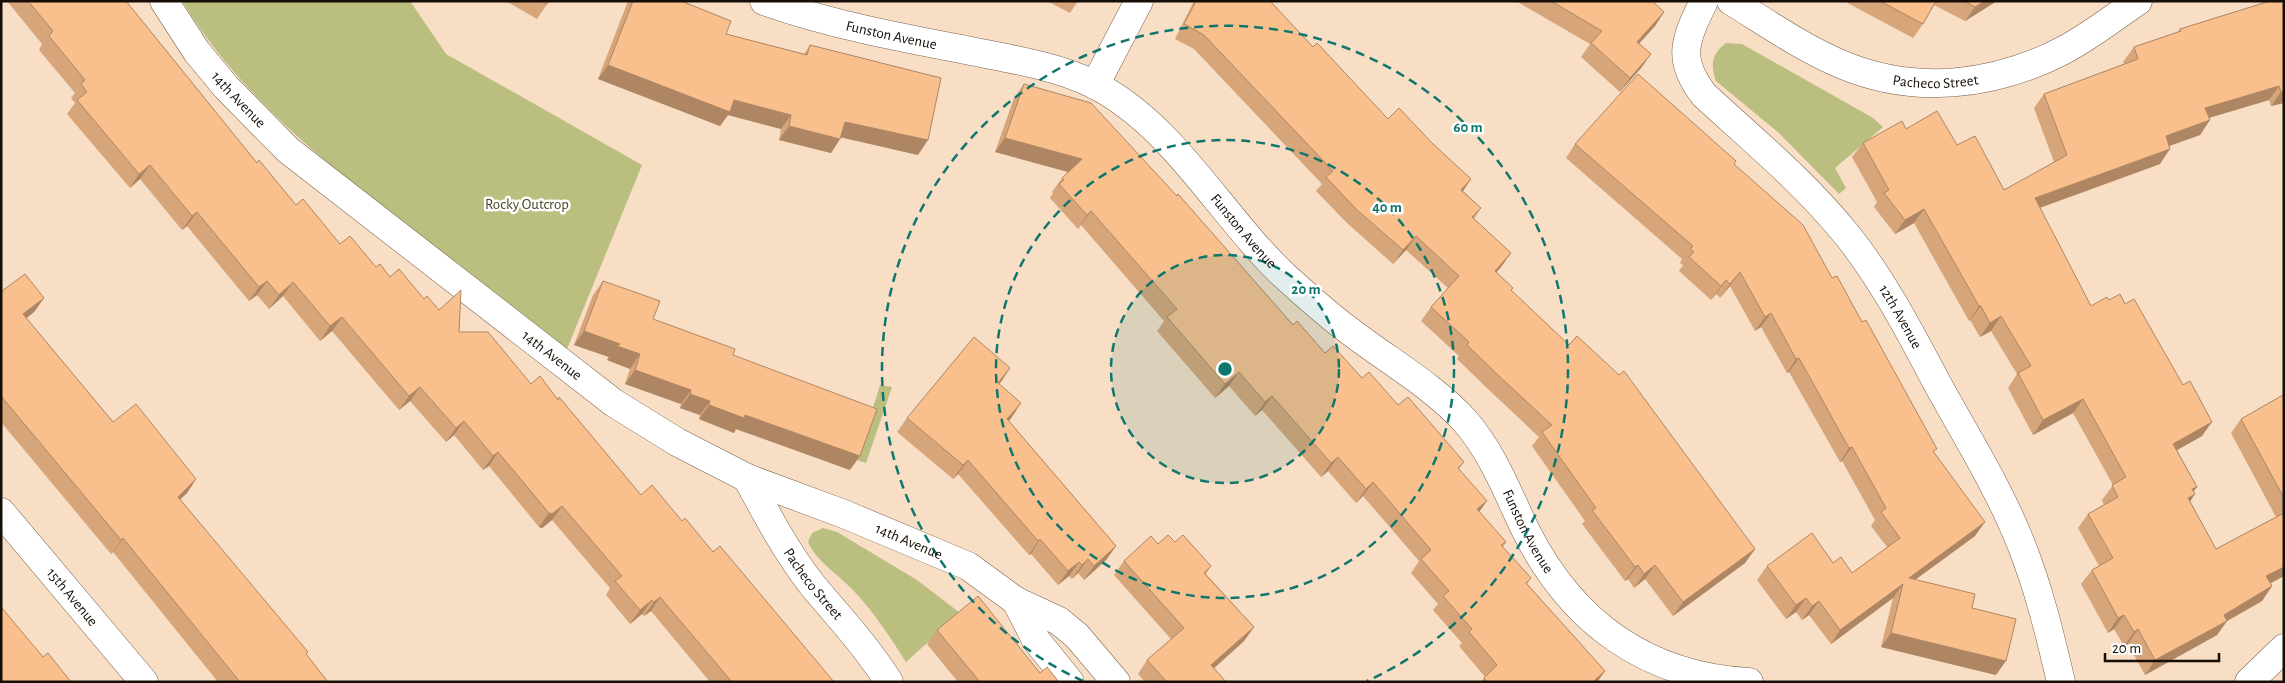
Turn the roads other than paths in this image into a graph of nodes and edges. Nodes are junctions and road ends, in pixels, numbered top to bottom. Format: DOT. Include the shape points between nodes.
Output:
graph roads {
  1 [pos="164,1"];
  2 [pos="764,1"];
  3 [pos="1139,1"];
  4 [pos="1704,1"];
  5 [pos="1731,1"];
  6 [pos="2138,1"];
  7 [pos="1095,85"];
  8 [pos="747,478"];
  9 [pos="1,512"];
  10 [pos="1016,601"];
  11 [pos="2281,654"];
  12 [pos="144,682"];
  13 [pos="889,682"];
  14 [pos="1070,682"];
  15 [pos="1116,682"];
  16 [pos="1749,682"];
  17 [pos="2061,682"];
  18 [pos="2249,682"];
  1 -- 8 [label="street, 14th Avenue" via="197,52 226,87 288,150 321,178 614,403 677,442"];
  2 -- 7 [label="street, Funston Avenue" via="880,33 1043,66"];
  3 -- 7 [label="street"];
  4 -- 17 [label="street, 12th Avenue" via="1686,52 1687,68 1694,82 1813,196 1847,235 1896,308 2021,542 2037,586"];
  5 -- 6 [label="street, Pacheco Street" via="1842,65 1877,77 1936,84 2001,76 2034,65 2090,34"];
  7 -- 16 [label="street, Funston Avenue" via="1128,107 1176,151 1225,212 1285,276 1352,333 1418,378 1467,424 1484,448 1544,564 1588,618 1612,638 1669,666 1700,676"];
  8 -- 10 [label="street, 14th Avenue" via="968,566"];
  8 -- 13 [label="street, Pacheco Street" via="785,547 813,586 859,638"];
  9 -- 12 [label="street, 15th Avenue"];
  10 -- 14 [label="street, 14th Avenue" via="1036,640"];
  10 -- 15 [label="street, 14th Avenue" via="1040,611 1077,636"];
  11 -- 18 [label="street"];
}
